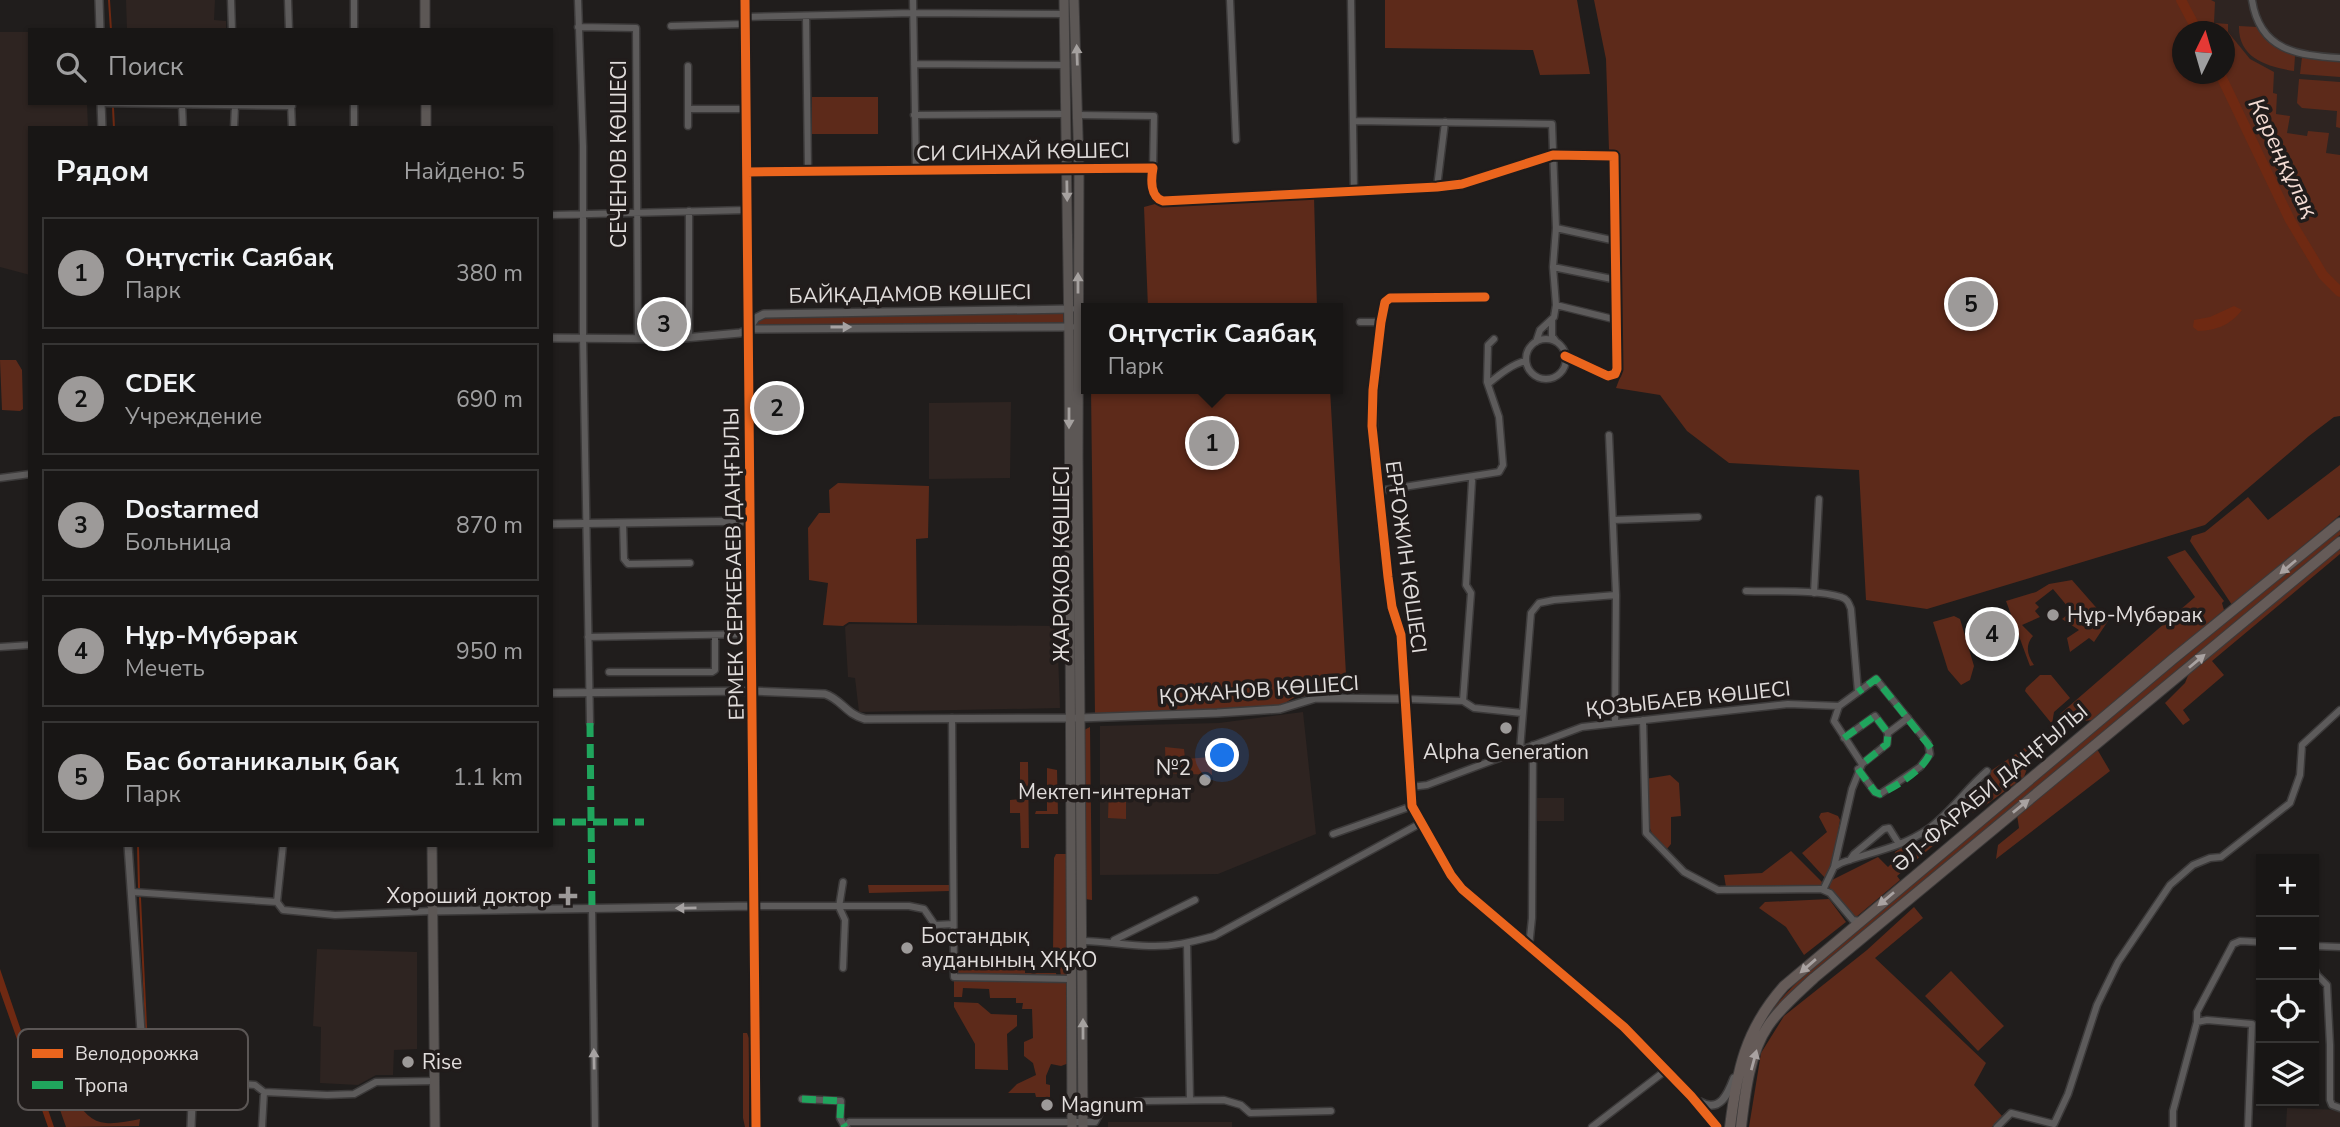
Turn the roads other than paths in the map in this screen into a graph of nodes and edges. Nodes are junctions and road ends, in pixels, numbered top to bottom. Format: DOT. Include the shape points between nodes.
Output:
graph roads {
  1 [pos="99,0"];
  2 [pos="231,0"];
  3 [pos="288,0"];
  4 [pos="354,0"];
  5 [pos="425,0"];
  6 [pos="745,0"];
  7 [pos="913,0"];
  8 [pos="1064,0"];
  9 [pos="1074,0"];
  10 [pos="1230,0"];
  11 [pos="1350,0"];
  12 [pos="2252,0"];
  13 [pos="577,1"];
  14 [pos="913,13"];
  15 [pos="1065,14"];
  16 [pos="806,16"];
  17 [pos="745,20"];
  18 [pos="671,26"];
  19 [pos="579,27"];
  20 [pos="100,28"];
  21 [pos="232,28"];
  22 [pos="289,28"];
  23 [pos="354,28"];
  24 [pos="425,28"];
  25 [pos="2340,58"];
  26 [pos="914,64"];
  27 [pos="1066,65"];
  28 [pos="688,66"];
  29 [pos="101,105"];
  30 [pos="182,105"];
  31 [pos="233,105"];
  32 [pos="291,105"];
  33 [pos="354,105"];
  34 [pos="426,105"];
  35 [pos="746,108"];
  36 [pos="688,109"];
  37 [pos="1066,114"];
  38 [pos="914,115"];
  39 [pos="1078,116"];
  40 [pos="1353,121"];
  41 [pos="1445,122"];
  42 [pos="102,126"];
  43 [pos="183,126"];
  44 [pos="234,126"];
  45 [pos="292,126"];
  46 [pos="354,126"];
  47 [pos="426,126"];
  48 [pos="688,126"];
  49 [pos="1236,140"];
  50 [pos="1553,155"];
  51 [pos="1153,168"];
  52 [pos="1066,169"];
  53 [pos="1079,169"];
  54 [pos="916,170"];
  55 [pos="808,171"];
  56 [pos="747,172"];
  57 [pos="1437,187"];
  58 [pos="1354,191"];
  59 [pos="747,210"];
  60 [pos="689,211"];
  61 [pos="636,212"];
  62 [pos="583,214"];
  63 [pos="553,215"];
  64 [pos="1556,228"];
  65 [pos="1616,241"];
  66 [pos="1553,267"];
  67 [pos="1617,280"];
  68 [pos="1485,298"];
  69 [pos="1556,305"];
  70 [pos="1073,309"];
  71 [pos="817,312"];
  72 [pos="1552,320"];
  73 [pos="1617,320"];
  74 [pos="1360,322"];
  75 [pos="1381,322"];
  76 [pos="817,327"];
  77 [pos="1074,327"];
  78 [pos="749,329"];
  79 [pos="689,333"];
  80 [pos="553,338"];
  81 [pos="583,338"];
  82 [pos="638,338"];
  83 [pos="1494,339"];
  84 [pos="1536,342"];
  85 [pos="1556,342"];
  86 [pos="1565,356"];
  87 [pos="1526,361"];
  88 [pos="1488,384"];
  89 [pos="1609,435"];
  90 [pos="1074,449"];
  91 [pos="28,474"];
  92 [pos="0,478"];
  93 [pos="1472,481"];
  94 [pos="1378,491"];
  95 [pos="1819,499"];
  96 [pos="1698,517"];
  97 [pos="1614,520"];
  98 [pos="751,521"];
  99 [pos="2340,523"];
  100 [pos="553,524"];
  101 [pos="586,524"];
  102 [pos="623,524"];
  103 [pos="2340,542"];
  104 [pos="690,563"];
  105 [pos="1746,590"];
  106 [pos="1814,593"];
  107 [pos="1616,595"];
  108 [pos="752,634"];
  109 [pos="715,636"];
  110 [pos="588,637"];
  111 [pos="28,645"];
  112 [pos="0,647"];
  113 [pos="609,672"];
  114 [pos="752,691"];
  115 [pos="1858,692"];
  116 [pos="553,693"];
  117 [pos="589,693"];
  118 [pos="1406,699"];
  119 [pos="1463,701"];
  120 [pos="1839,706"];
  121 [pos="2340,710"];
  122 [pos="1522,713"];
  123 [pos="952,718"];
  124 [pos="1069,718"];
  125 [pos="1080,718"];
  126 [pos="1908,718"];
  127 [pos="1643,720"];
  128 [pos="1615,722"];
  129 [pos="590,723"];
  130 [pos="1888,733"];
  131 [pos="1844,738"];
  132 [pos="1533,745"];
  133 [pos="1520,750"];
  134 [pos="1860,767"];
  135 [pos="1987,771"];
  136 [pos="1411,787"];
  137 [pos="1412,806"];
  138 [pos="1421,823"];
  139 [pos="1334,834"];
  140 [pos="1899,844"];
  141 [pos="128,847"];
  142 [pos="283,847"];
  143 [pos="432,847"];
  144 [pos="1850,860"];
  145 [pos="1834,867"];
  146 [pos="843,883"];
  147 [pos="1825,891"];
  148 [pos="132,892"];
  149 [pos="1195,900"];
  150 [pos="277,902"];
  151 [pos="754,906"];
  152 [pos="839,907"];
  153 [pos="592,910"];
  154 [pos="433,911"];
  155 [pos="953,924"];
  156 [pos="1856,925"];
  157 [pos="1083,941"];
  158 [pos="1112,941"];
  159 [pos="2256,942"];
  160 [pos="1187,944"];
  161 [pos="2319,946"];
  162 [pos="1529,947"];
  163 [pos="2340,947"];
  164 [pos="843,968"];
  165 [pos="2319,978"];
  166 [pos="1072,979"];
  167 [pos="2197,1022"];
  168 [pos="141,1029"];
  169 [pos="1745,1047"];
  170 [pos="1073,1064"];
  171 [pos="1083,1064"];
  172 [pos="1665,1071"];
  173 [pos="435,1082"];
  174 [pos="248,1084"];
  175 [pos="264,1092"];
  176 [pos="1691,1096"];
  177 [pos="802,1099"];
  178 [pos="1190,1100"];
  179 [pos="2340,1108"];
  180 [pos="1331,1111"];
  181 [pos="1087,1124"];
  182 [pos="1072,1125"];
  183 [pos="262,1127"];
  184 [pos="435,1127"];
  185 [pos="596,1127"];
  186 [pos="755,1127"];
  187 [pos="845,1127"];
  188 [pos="1592,1127"];
  189 [pos="1717,1127"];
  190 [pos="1730,1127"];
  191 [pos="1741,1127"];
  192 [pos="1997,1127"];
  193 [pos="2173,1127"];
  194 [pos="2248,1127"];
  1 -- 20 [label="street"];
  2 -- 21 [label="street"];
  3 -- 22 [label="street"];
  4 -- 23 [label="street"];
  5 -- 24 [label="main road"];
  6 -- 17 [label="street, ЕРМЕК СЕРКЕБАЕВ ДАҢҒЫЛЫ"];
  7 -- 14 [label="street"];
  8 -- 15 [label="main road, ЖАРОКОВ КӨШЕСІ"];
  39 -- 9 [label="main road, ЖАРОКОВ КӨШЕСІ, one-way"];
  10 -- 49 [label="street"];
  11 -- 40 [label="street"];
  12 -- 25 [label="street" via="2259,24 2280,46 2298,55"];
  13 -- 19 [label="street"];
  14 -- 15 [label="street"];
  14 -- 16 [label="street"];
  14 -- 26 [label="street"];
  15 -- 27 [label="main road, ЖАРОКОВ КӨШЕСІ"];
  16 -- 17 [label="street"];
  16 -- 55 [label="street"];
  17 -- 18 [label="street"];
  17 -- 35 [label="street, ЕРМЕК СЕРКЕБАЕВ ДАҢҒЫЛЫ"];
  19 -- 61 [label="street, СЕЧЕНОВ КӨШЕСІ" via="636,28"];
  19 -- 62 [label="street"];
  26 -- 27 [label="street"];
  26 -- 38 [label="street"];
  27 -- 37 [label="main road, ЖАРОКОВ КӨШЕСІ"];
  28 -- 36 [label="street"];
  29 -- 42 [label="street"];
  30 -- 31 [label="street"];
  30 -- 43 [label="street"];
  31 -- 32 [label="street"];
  31 -- 44 [label="street"];
  32 -- 45 [label="street"];
  33 -- 46 [label="street"];
  34 -- 47 [label="main road"];
  35 -- 36 [label="street"];
  35 -- 56 [label="street, ЕРМЕК СЕРКЕБАЕВ ДАҢҒЫЛЫ"];
  36 -- 48 [label="street"];
  37 -- 38 [label="street"];
  37 -- 52 [label="main road, ЖАРОКОВ КӨШЕСІ"];
  38 -- 54 [label="street"];
  39 -- 51 [label="street" via="1154,116"];
  39 -- 53 [label="main road, ЖАРОКОВ КӨШЕСІ"];
  40 -- 41 [label="street"];
  40 -- 58 [label="street"];
  41 -- 50 [label="street" via="1552,124"];
  41 -- 57 [label="street"];
  50 -- 57 [label="street" via="1462,184"];
  50 -- 64 [label="street"];
  50 -- 65 [label="street" via="1614,156"];
  51 -- 53 [label="street, СИ СИНХАЙ КӨШЕСІ"];
  51 -- 58 [label="street, СИ СИНХАЙ КӨШЕСІ" via="1154,195 1163,201"];
  52 -- 53 [label="street, СИ СИНХАЙ КӨШЕСІ"];
  52 -- 54 [label="street, СИ СИНХАЙ КӨШЕСІ"];
  52 -- 70 [label="main road, ЖАРОКОВ КӨШЕСІ, one-way"];
  70 -- 53 [label="main road, ЖАРОКОВ КӨШЕСІ, one-way"];
  54 -- 55 [label="street, СИ СИНХАЙ КӨШЕСІ"];
  55 -- 56 [label="street, СИ СИНХАЙ КӨШЕСІ"];
  56 -- 59 [label="street, ЕРМЕК СЕРКЕБАЕВ ДАҢҒЫЛЫ"];
  57 -- 58 [label="street"];
  59 -- 60 [label="street"];
  59 -- 78 [label="street, ЕРМЕК СЕРКЕБАЕВ ДАҢҒЫЛЫ"];
  60 -- 61 [label="street"];
  60 -- 79 [label="street"];
  61 -- 62 [label="street"];
  61 -- 82 [label="street, СЕЧЕНОВ КӨШЕСІ"];
  62 -- 63 [label="street"];
  62 -- 81 [label="street"];
  64 -- 65 [label="street"];
  64 -- 66 [label="street"];
  65 -- 67 [label="street"];
  66 -- 67 [label="street"];
  66 -- 69 [label="street"];
  67 -- 73 [label="street"];
  68 -- 75 [label="street, ЕРҒОЖИН КӨШЕСІ" via="1390,298"];
  69 -- 72 [label="street"];
  69 -- 73 [label="street"];
  70 -- 71 [label="street, БАЙҚАДАМОВ КӨШЕСІ"];
  70 -- 77 [label="main road, ЖАРОКОВ КӨШЕСІ"];
  71 -- 76 [label="street"];
  71 -- 78 [label="street, БАЙҚАДАМОВ КӨШЕСІ" via="764,314"];
  72 -- 84 [label="street" via="1540,330"];
  72 -- 85 [label="street"];
  73 -- 86 [label="street" via="1617,369 1612,376"];
  74 -- 75 [label="street"];
  75 -- 94 [label="street, ЕРҒОЖИН КӨШЕСІ" via="1372,426"];
  76 -- 77 [label="street, БАЙҚАДАМОВ КӨШЕСІ, one-way"];
  76 -- 78 [label="street, БАЙҚАДАМОВ КӨШЕСІ"];
  77 -- 90 [label="main road, ЖАРОКОВ КӨШЕСІ"];
  78 -- 82 [label="street, БАЙҚАДАМОВ КӨШЕСІ" via="683,339"];
  78 -- 98 [label="street, ЕРМЕК СЕРКЕБАЕВ ДАҢҒЫЛЫ"];
  80 -- 81 [label="street, БАЙҚАДАМОВ КӨШЕСІ"];
  81 -- 82 [label="street, БАЙҚАДАМОВ КӨШЕСІ"];
  81 -- 101 [label="street"];
  83 -- 88 [label="street" via="1488,345"];
  84 -- 85 [label="street"];
  84 -- 87 [label="street"];
  85 -- 86 [label="street"];
  86 -- 87 [label="street" via="1563,369 1551,379 1535,377"];
  87 -- 88 [label="street"];
  88 -- 94 [label="street" via="1499,417 1503,465 1499,472"];
  89 -- 97 [label="street"];
  90 -- 124 [label="main road, ЖАРОКОВ КӨШЕСІ"];
  90 -- 125 [label="main road, ЖАРОКОВ КӨШЕСІ"];
  91 -- 92 [label="street"];
  93 -- 119 [label="street" via="1466,585 1471,593"];
  94 -- 118 [label="street, ЕРҒОЖИН КӨШЕСІ" via="1392,607 1401,635"];
  95 -- 106 [label="street"];
  96 -- 97 [label="street"];
  97 -- 107 [label="street"];
  98 -- 102 [label="street"];
  98 -- 108 [label="street, ЕРМЕК СЕРКЕБАЕВ ДАҢҒЫЛЫ"];
  99 -- 156 [label="main road, ӘЛ-ФАРАБИ ДАҢҒЫЛЫ, one-way"];
  100 -- 101 [label="street"];
  101 -- 102 [label="street"];
  101 -- 110 [label="street"];
  102 -- 104 [label="street" via="628,564"];
  191 -- 103 [label="main road, ӘЛ-ФАРАБИ ДАҢҒЫЛЫ, one-way" via="1755,1054 1774,1017 1814,978"];
  105 -- 106 [label="street"];
  106 -- 115 [label="street" via="1848,600"];
  107 -- 122 [label="street" via="1539,603 1531,613"];
  107 -- 128 [label="street"];
  108 -- 109 [label="street"];
  108 -- 114 [label="street, ЕРМЕК СЕРКЕБАЕВ ДАҢҒЫЛЫ"];
  109 -- 110 [label="street"];
  109 -- 113 [label="street" via="712,672"];
  110 -- 117 [label="street"];
  111 -- 112 [label="street"];
  114 -- 117 [label="street"];
  114 -- 123 [label="street" via="825,694 850,714 865,719"];
  114 -- 151 [label="street, ЕРМЕК СЕРКЕБАЕВ ДАҢҒЫЛЫ"];
  115 -- 120 [label="street"];
  115 -- 126 [label="street" via="1876,679"];
  116 -- 117 [label="street"];
  117 -- 129 [label="street"];
  118 -- 119 [label="street, ҚОЖАНОВ КӨШЕСІ"];
  118 -- 125 [label="street, ҚОЖАНОВ КӨШЕСІ" via="1316,698 1280,709"];
  118 -- 136 [label="street, ЕРҒОЖИН КӨШЕСІ"];
  119 -- 122 [label="street, ҚОЖАНОВ КӨШЕСІ" via="1474,708"];
  120 -- 127 [label="street, ҚОЗЫБАЕВ КӨШЕСІ" via="1788,704"];
  120 -- 131 [label="street" via="1834,721"];
  121 -- 192 [label="street" via="2302,744 2300,775 2290,803 2221,857 2193,865 2169,885 2105,985 2054,1125 2011,1113"];
  122 -- 133 [label="street"];
  123 -- 124 [label="street"];
  123 -- 155 [label="street"];
  124 -- 125 [label="street, ҚОЖАНОВ КӨШЕСІ"];
  124 -- 166 [label="main road, ЖАРОКОВ КӨШЕСІ"];
  125 -- 157 [label="main road, ЖАРОКОВ КӨШЕСІ"];
  126 -- 130 [label="street"];
  126 -- 134 [label="street" via="1930,745 1930,754 1920,767 1880,794"];
  127 -- 128 [label="street, ҚОЗЫБАЕВ КӨШЕСІ"];
  127 -- 147 [label="street" via="1646,833 1671,859 1696,880 1718,890"];
  128 -- 132 [label="street, ҚОЗЫБАЕВ КӨШЕСІ" via="1582,727"];
  130 -- 131 [label="street" via="1875,716"];
  130 -- 134 [label="street" via="1887,744"];
  131 -- 134 [label="street"];
  132 -- 133 [label="street, ҚОЗЫБАЕВ КӨШЕСІ"];
  132 -- 162 [label="street"];
  133 -- 136 [label="street, ҚОЗЫБАЕВ КӨШЕСІ"];
  134 -- 145 [label="street"];
  135 -- 140 [label="street" via="1927,830"];
  136 -- 137 [label="street, ЕРҒОЖИН КӨШЕСІ"];
  137 -- 138 [label="street, ЕРҒОЖИН КӨШЕСІ"];
  137 -- 139 [label="street"];
  138 -- 160 [label="street" via="1214,936"];
  138 -- 162 [label="street, ЕРҒОЖИН КӨШЕСІ" via="1462,889"];
  140 -- 144 [label="street"];
  140 -- 144 [label="street" via="1889,828 1884,829"];
  141 -- 148 [label="street"];
  142 -- 150 [label="street"];
  143 -- 154 [label="main road"];
  144 -- 145 [label="street"];
  145 -- 147 [label="street"];
  146 -- 152 [label="street"];
  147 -- 156 [label="street"];
  148 -- 150 [label="street"];
  148 -- 168 [label="street"];
  149 -- 158 [label="street"];
  150 -- 154 [label="street" via="289,913"];
  151 -- 152 [label="street"];
  151 -- 153 [label="street, one-way"];
  151 -- 186 [label="street, ЕРМЕК СЕРКЕБАЕВ ДАҢҒЫЛЫ"];
  152 -- 155 [label="street" via="915,906 924,909 935,925"];
  152 -- 164 [label="street" via="845,920"];
  153 -- 154 [label="street"];
  185 -- 153 [label="street, one-way"];
  154 -- 173 [label="main road"];
  155 -- 166 [label="street" via="954,977"];
  156 -- 169 [label="main road, ӘЛ-ФАРАБИ ДАҢҒЫЛЫ, one-way" via="1784,986 1763,1012"];
  157 -- 158 [label="street"];
  171 -- 157 [label="main road, ЖАРОКОВ КӨШЕСІ, one-way"];
  158 -- 160 [label="street" via="1149,946"];
  159 -- 167 [label="street" via="2233,944 2197,1012"];
  160 -- 178 [label="street"];
  161 -- 163 [label="street"];
  162 -- 172 [label="street, ЕРҒОЖИН КӨШЕСІ" via="1624,1027"];
  165 -- 179 [label="street" via="2327,985 2330,1100"];
  166 -- 170 [label="main road, ЖАРОКОВ КӨШЕСІ"];
  167 -- 193 [label="street" via="2173,1111"];
  167 -- 194 [label="street" via="2252,1024"];
  169 -- 176 [label="street" via="1721,1102 1709,1106"];
  169 -- 190 [label="main road, ӘЛ-ФАРАБИ ДАҢҒЫЛЫ"];
  170 -- 171 [label="main road"];
  170 -- 182 [label="main road, ЖАРОКОВ КӨШЕСІ"];
  171 -- 181 [label="main road, ЖАРОКОВ КӨШЕСІ"];
  172 -- 176 [label="street, ЕРҒОЖИН КӨШЕСІ"];
  172 -- 188 [label="street"];
  173 -- 175 [label="street" via="376,1082 354,1094"];
  173 -- 184 [label="main road"];
  174 -- 175 [label="street"];
  175 -- 183 [label="street"];
  176 -- 189 [label="street, ЕРҒОЖИН КӨШЕСІ"];
  177 -- 187 [label="street" via="841,1101 840,1118"];
  178 -- 180 [label="street" via="1224,1100 1250,1113"];
  178 -- 181 [label="street" via="1110,1105 1095,1122"];
  181 -- 182 [label="street"];
  182 -- 187 [label="street" via="849,1122"];
}
